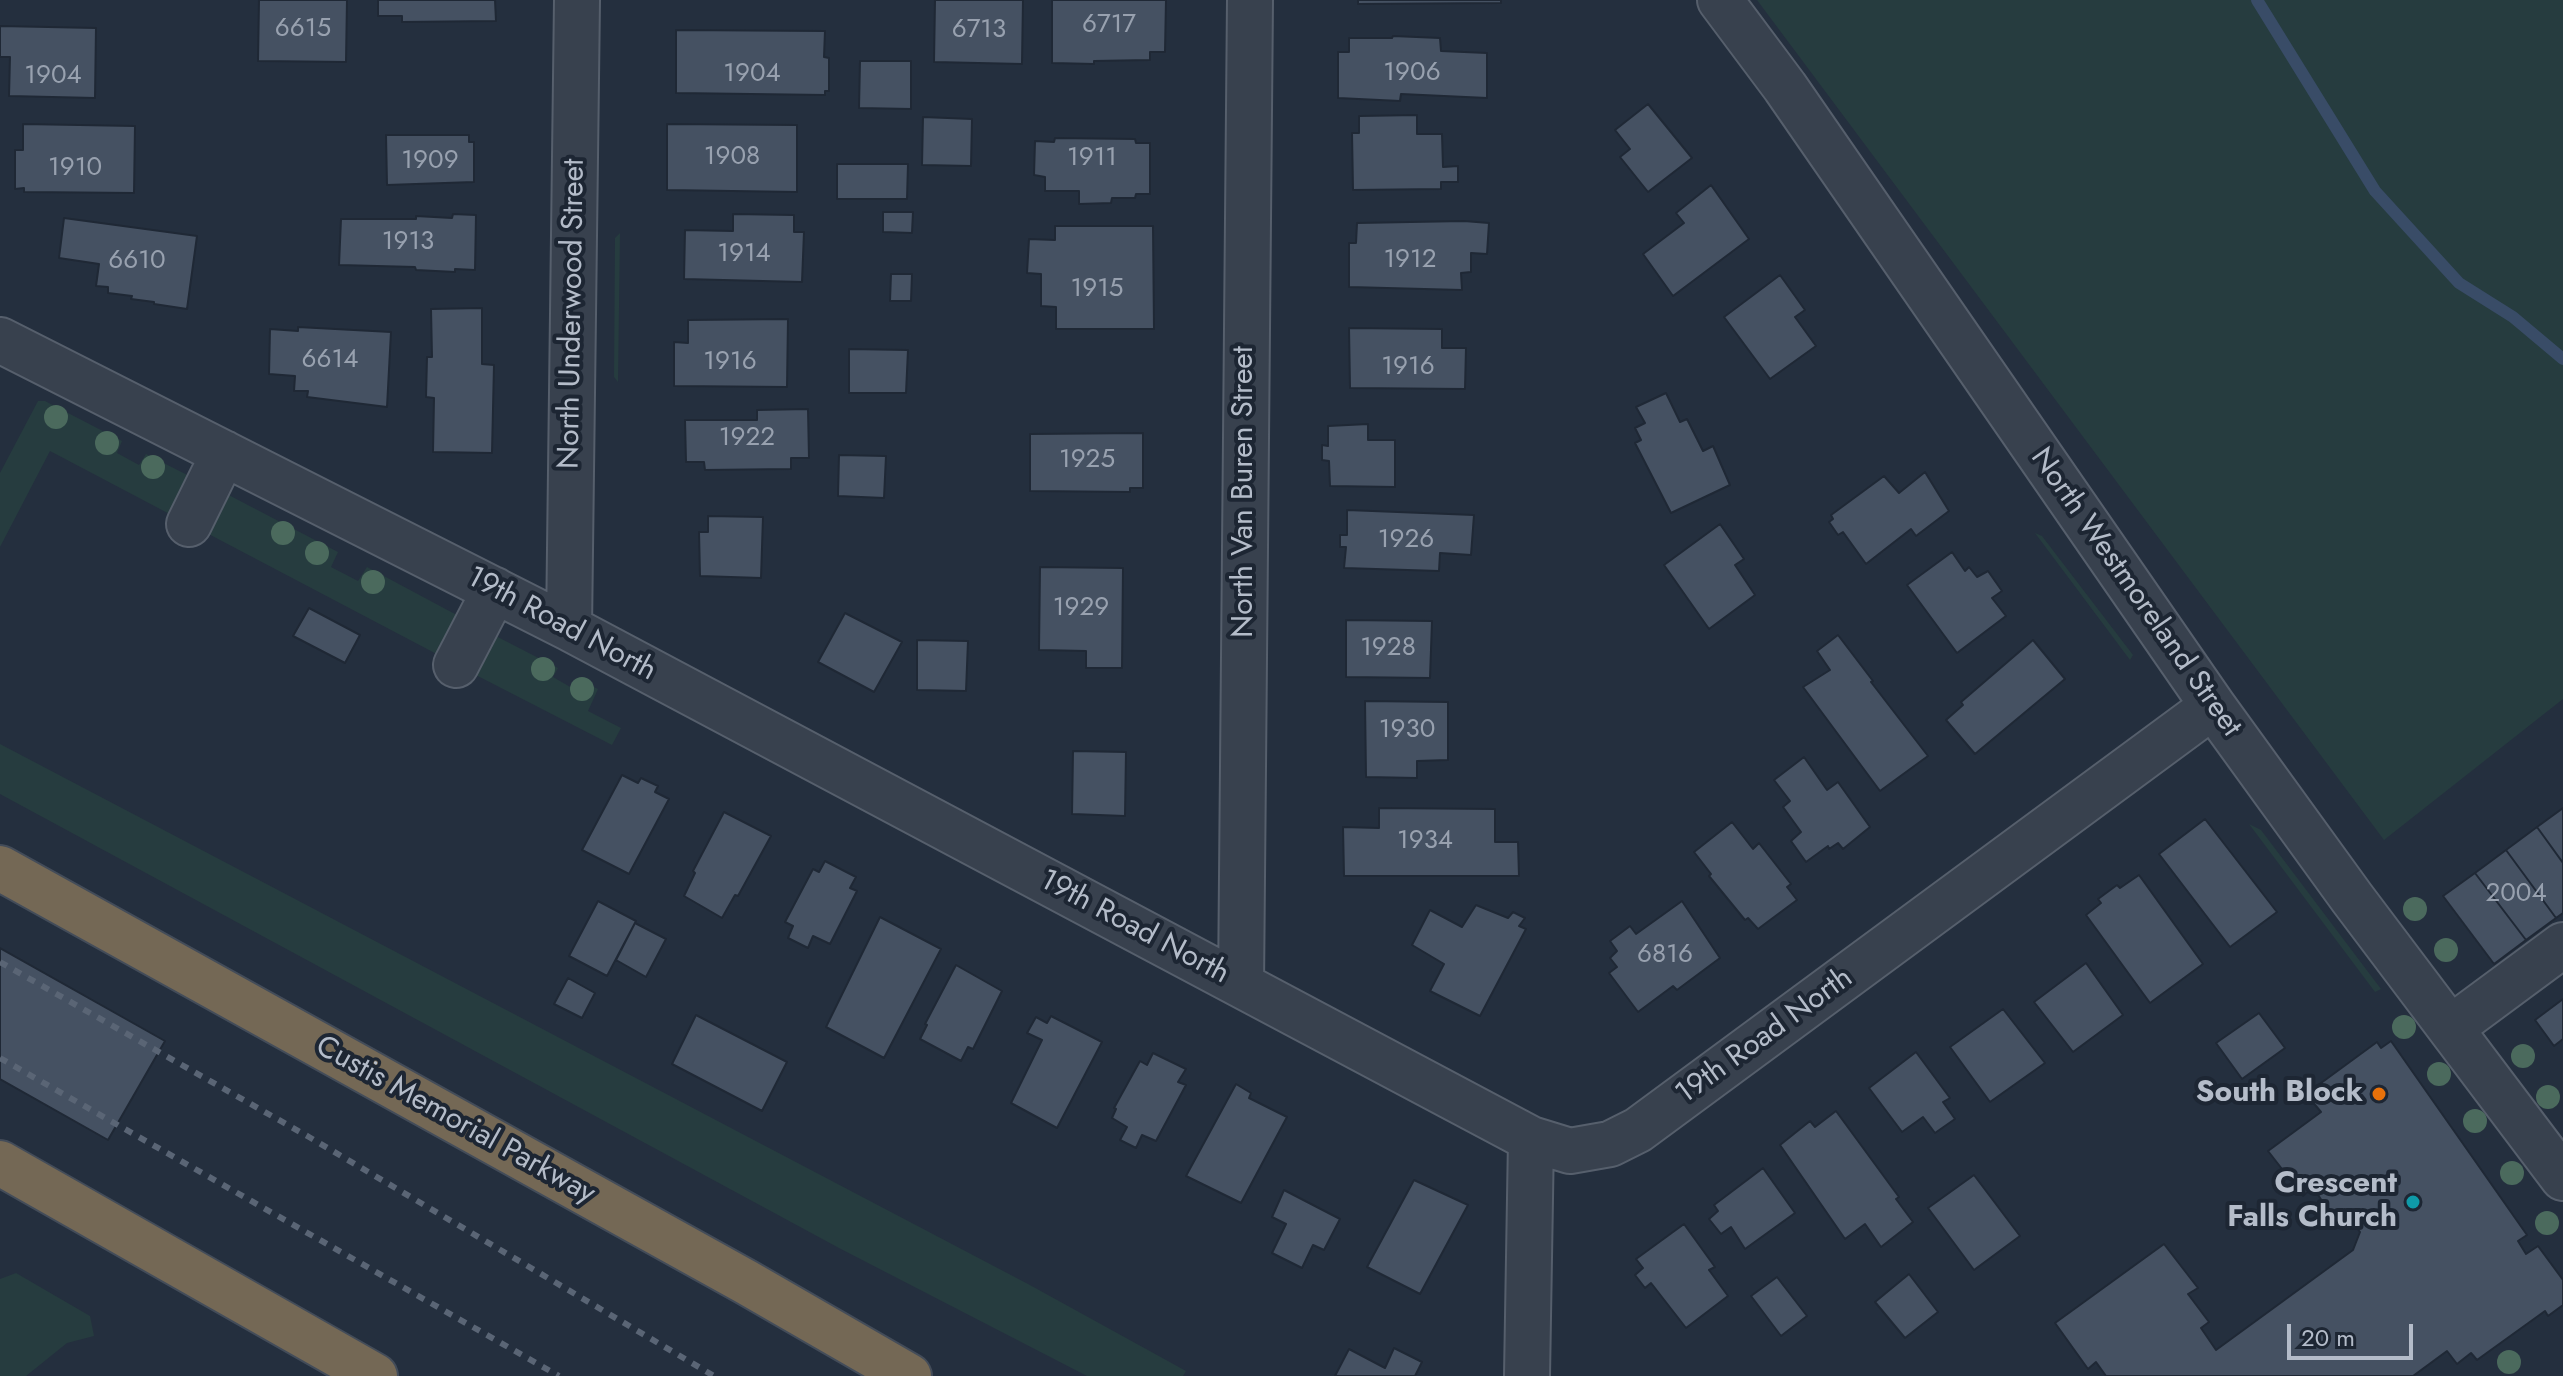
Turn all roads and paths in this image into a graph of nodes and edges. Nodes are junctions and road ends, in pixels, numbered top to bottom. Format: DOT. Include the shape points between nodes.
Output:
graph roads {
  1 [pos="577,0"];
  2 [pos="1250,0"];
  3 [pos="1720,0"];
  4 [pos="0,340"];
  5 [pos="224,453"];
  6 [pos="189,524"];
  7 [pos="495,590"];
  8 [pos="569,628"];
  9 [pos="456,665"];
  10 [pos="2213,706"];
  11 [pos="0,868"];
  12 [pos="2563,945"];
  13 [pos="1241,985"];
  14 [pos="2452,1027"];
  15 [pos="1531,1139"];
  16 [pos="0,1163"];
  17 [pos="2563,1178"];
  18 [pos="375,1376"];
  19 [pos="909,1376"];
  20 [pos="1527,1376"];
  1 -- 8 [label="street, North Underwood Street"];
  2 -- 13 [label="street, North Van Buren Street"];
  3 -- 10 [label="street, North Westmoreland Street"];
  4 -- 5 [label="street, 19th Road North"];
  5 -- 6 [label="street"];
  5 -- 7 [label="street, 19th Road North"];
  7 -- 8 [label="street, 19th Road North"];
  7 -- 9 [label="street"];
  8 -- 13 [label="street, 19th Road North"];
  10 -- 14 [label="street, North Westmoreland Street"];
  10 -- 15 [label="street, 19th Road North" via="1638,1130 1610,1144 1570,1151"];
  11 -- 19 [label="highway, Custis Memorial Parkway"];
  12 -- 14 [label="street"];
  13 -- 15 [label="street, 19th Road North"];
  14 -- 17 [label="street, North Westmoreland Street"];
  15 -- 20 [label="street"];
  16 -- 18 [label="highway"];
}
